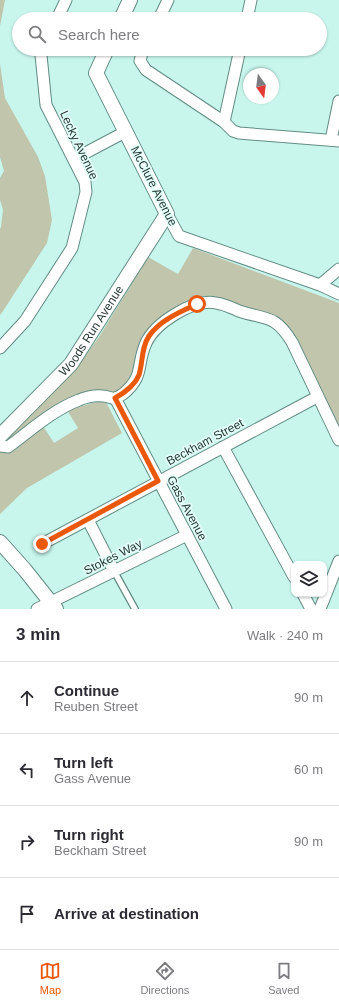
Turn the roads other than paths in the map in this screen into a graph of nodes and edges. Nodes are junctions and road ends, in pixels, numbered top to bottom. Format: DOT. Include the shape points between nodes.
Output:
graph roads {
  1 [pos="66,0"];
  2 [pos="130,0"];
  3 [pos="168,0"];
  4 [pos="251,0"];
  5 [pos="60,12"];
  6 [pos="124,12"];
  7 [pos="162,12"];
  8 [pos="248,12"];
  9 [pos="41,56"];
  10 [pos="104,56"];
  11 [pos="141,56"];
  12 [pos="238,56"];
  13 [pos="339,102"];
  14 [pos="224,122"];
  15 [pos="126,132"];
  16 [pos="335,141"];
  17 [pos="74,159"];
  18 [pos="167,214"];
  19 [pos="339,269"];
  20 [pos="320,285"];
  21 [pos="339,294"];
  22 [pos="0,348"];
  23 [pos="317,397"];
  24 [pos="115,398"];
  25 [pos="0,436"];
  26 [pos="339,440"];
  27 [pos="0,446"];
  28 [pos="223,447"];
  29 [pos="158,481"];
  30 [pos="88,520"];
  31 [pos="187,535"];
  32 [pos="0,542"];
  33 [pos="42,544"];
  34 [pos="339,561"];
  35 [pos="114,572"];
  36 [pos="291,572"];
  37 [pos="305,597"];
  38 [pos="53,606"];
  39 [pos="37,609"];
  40 [pos="135,609"];
  41 [pos="226,609"];
  42 [pos="311,609"];
  43 [pos="320,609"];
  1 -- 5 [label="street"];
  2 -- 6 [label="street"];
  3 -- 7 [label="street"];
  4 -- 8 [label="street"];
  9 -- 17 [label="street, Lecky Avenue" via="46,106"];
  10 -- 15 [label="street, McClure Avenue" via="96,73"];
  11 -- 14 [label="street" via="140,61 146,70"];
  12 -- 14 [label="street"];
  13 -- 16 [label="street"];
  14 -- 16 [label="street" via="233,131"];
  15 -- 17 [label="street"];
  15 -- 18 [label="street, McClure Avenue"];
  17 -- 22 [label="street, Lecky Avenue" via="86,186 74,245 25,321"];
  18 -- 20 [label="street, McClure Avenue" via="179,236"];
  18 -- 25 [label="street, Woods Run Avenue" via="71,364"];
  19 -- 20 [label="street"];
  20 -- 21 [label="street, McClure Avenue"];
  23 -- 24 [label="street" via="292,342 279,324 215,302 197,304 171,316 155,330 145,345 139,375 128,389"];
  23 -- 26 [label="street"];
  23 -- 28 [label="street, Beckham Street"];
  24 -- 27 [label="street" via="102,396 79,400 46,418 8,447"];
  24 -- 29 [label="street, Gass Avenue"];
  28 -- 29 [label="street, Beckham Street"];
  28 -- 36 [label="street"];
  29 -- 30 [label="street, Beckham Street"];
  29 -- 31 [label="street, Gass Avenue"];
  30 -- 33 [label="street, Beckham Street"];
  30 -- 35 [label="street"];
  31 -- 35 [label="street, Stokes Way"];
  31 -- 41 [label="street, Gass Avenue"];
  32 -- 38 [label="street"];
  34 -- 43 [label="street"];
  35 -- 38 [label="street, Stokes Way"];
  35 -- 40 [label="lane"];
  37 -- 42 [label="street"];
  38 -- 39 [label="street, Stokes Way"];
}
